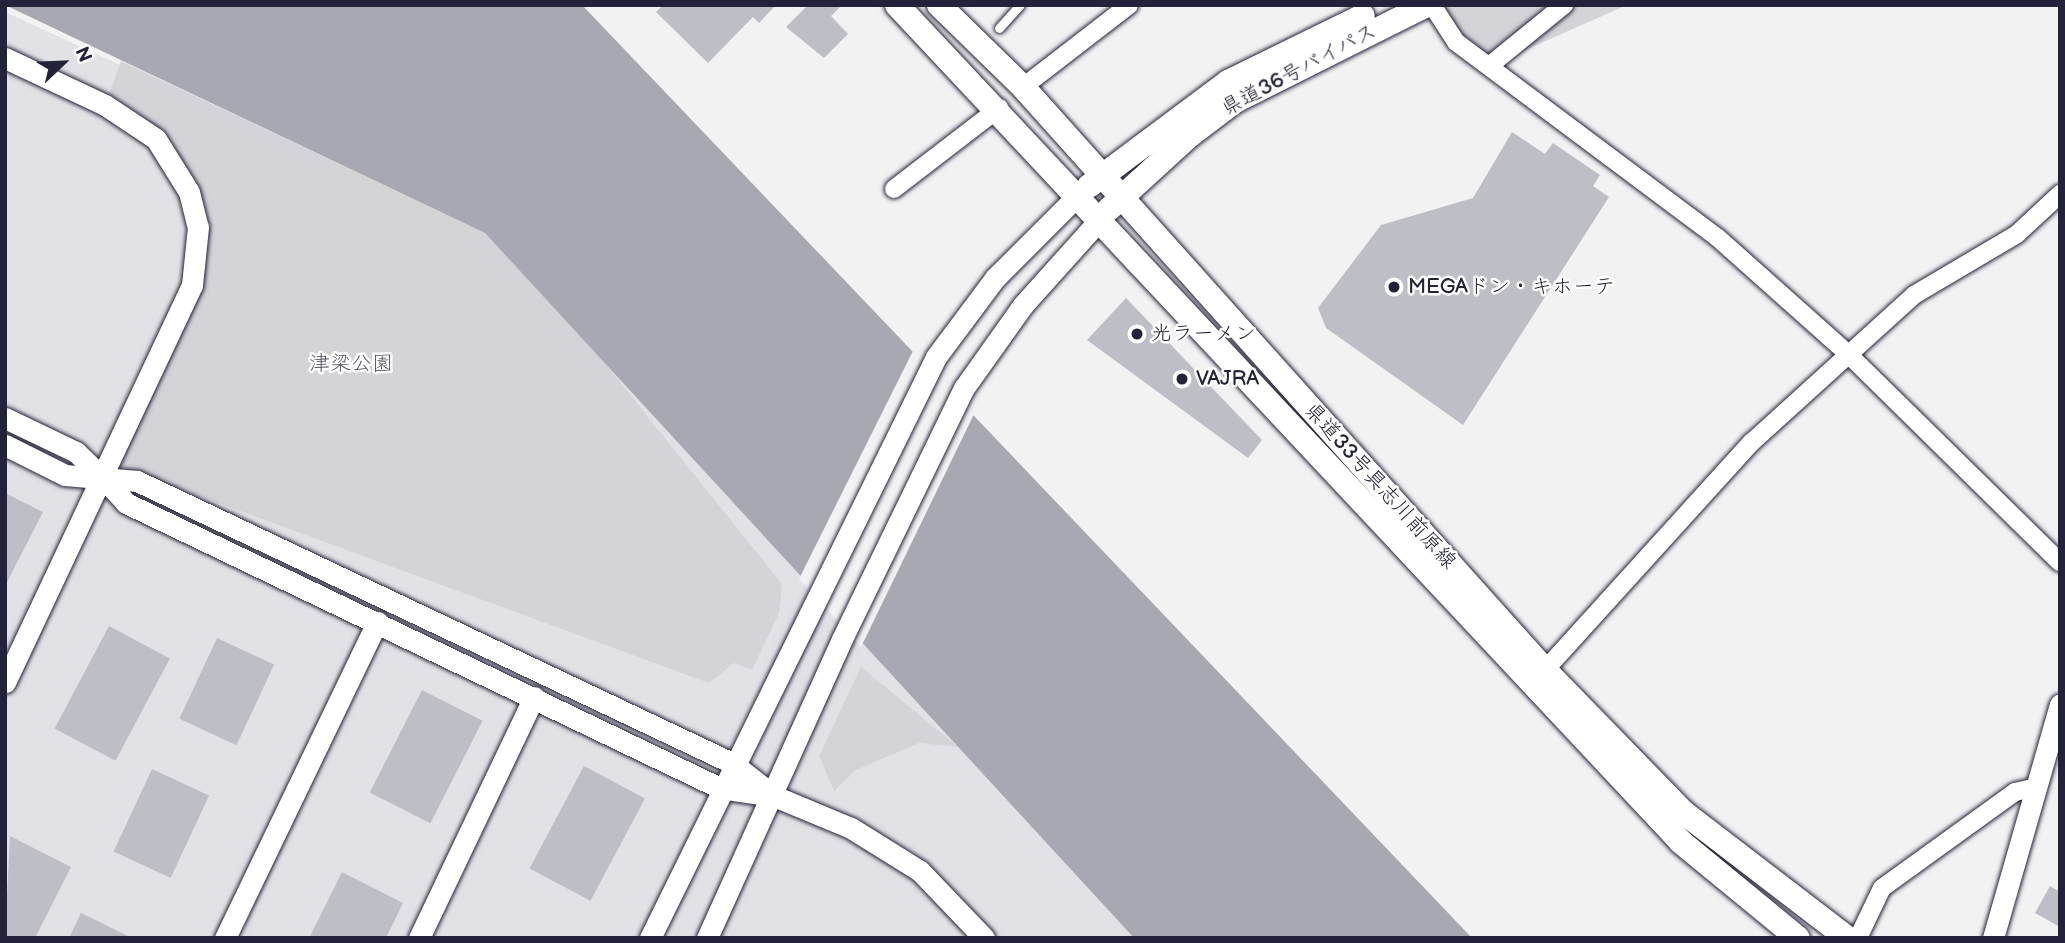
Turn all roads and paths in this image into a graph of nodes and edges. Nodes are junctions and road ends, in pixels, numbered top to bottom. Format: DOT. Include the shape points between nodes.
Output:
graph roads {
  1 [pos="897,5"];
  2 [pos="939,5"];
  3 [pos="1020,5"];
  4 [pos="1129,5"];
  5 [pos="1390,5"];
  6 [pos="1427,5"];
  7 [pos="1432,5"];
  8 [pos="1564,5"];
  9 [pos="999,28"];
  10 [pos="5,58"];
  11 [pos="1489,66"];
  12 [pos="1023,87"];
  13 [pos="999,108"];
  14 [pos="1101,175"];
  15 [pos="894,188"];
  16 [pos="1079,194"];
  17 [pos="2060,194"];
  18 [pos="1122,198"];
  19 [pos="1101,218"];
  20 [pos="1847,354"];
  21 [pos="5,418"];
  22 [pos="5,445"];
  23 [pos="103,478"];
  24 [pos="2060,562"];
  25 [pos="377,622"];
  26 [pos="1545,670"];
  27 [pos="5,682"];
  28 [pos="534,697"];
  29 [pos="2060,704"];
  30 [pos="732,763"];
  31 [pos="720,788"];
  32 [pos="2032,788"];
  33 [pos="774,796"];
  34 [pos="1727,883"];
  35 [pos="982,937"];
  36 [pos="225,938"];
  37 [pos="419,938"];
  38 [pos="650,938"];
  39 [pos="707,938"];
  40 [pos="1779,938"];
  41 [pos="1798,938"];
  42 [pos="1847,938"];
  43 [pos="1858,938"];
  44 [pos="1993,938"];
  1 -- 13 [label="main road, 県道33号具志川前原線"];
  2 -- 12 [label="main road, 県道33号具志川前原線"];
  3 -- 9 [label="lane"];
  4 -- 12 [label="street"];
  5 -- 14 [label="main road" via="1228,82"];
  6 -- 18 [label="main road, 県道36号バイパス" via="1279,76 1210,118"];
  7 -- 11 [label="street" via="1446,32"];
  8 -- 11 [label="street"];
  10 -- 23 [label="street" via="105,104 156,139 180,173 198,227 191,285"];
  11 -- 20 [label="street" via="1718,238"];
  12 -- 14 [label="main road, 県道33号具志川前原線"];
  13 -- 15 [label="street"];
  13 -- 16 [label="main road, 県道33号具志川前原線"];
  14 -- 16 [label="main road"];
  14 -- 18 [label="main road, 県道33号具志川前原線"];
  16 -- 19 [label="main road, 県道33号具志川前原線"];
  16 -- 30 [label="street" via="995,278 936,357"];
  17 -- 20 [label="street" via="2017,234 1914,295"];
  18 -- 19 [label="main road"];
  18 -- 26 [label="main road, 県道33号具志川前原線"];
  19 -- 33 [label="street" via="1023,305 964,388 842,639"];
  19 -- 34 [label="main road, 県道33号具志川前原線" via="1531,685"];
  20 -- 24 [label="street"];
  20 -- 26 [label="street" via="1752,442"];
  21 -- 23 [label="street" via="76,452"];
  22 -- 23 [label="street" via="65,475"];
  23 -- 25 [label="street" via="126,503"];
  23 -- 27 [label="street"];
  23 -- 30 [label="street" via="136,481"];
  25 -- 28 [label="street"];
  25 -- 36 [label="street"];
  26 -- 42 [label="main road, 県道33号具志川前原線" via="1683,812"];
  28 -- 31 [label="street"];
  28 -- 37 [label="street"];
  29 -- 32 [label="street"];
  30 -- 31 [label="street"];
  30 -- 33 [label="street"];
  31 -- 33 [label="street"];
  31 -- 38 [label="street"];
  32 -- 43 [label="street" via="2015,792 1882,888"];
  32 -- 44 [label="street"];
  33 -- 35 [label="street" via="889,850 920,871"];
  33 -- 39 [label="street"];
  34 -- 40 [label="main road"];
  34 -- 41 [label="main road, 県道33号具志川前原線"];
}
